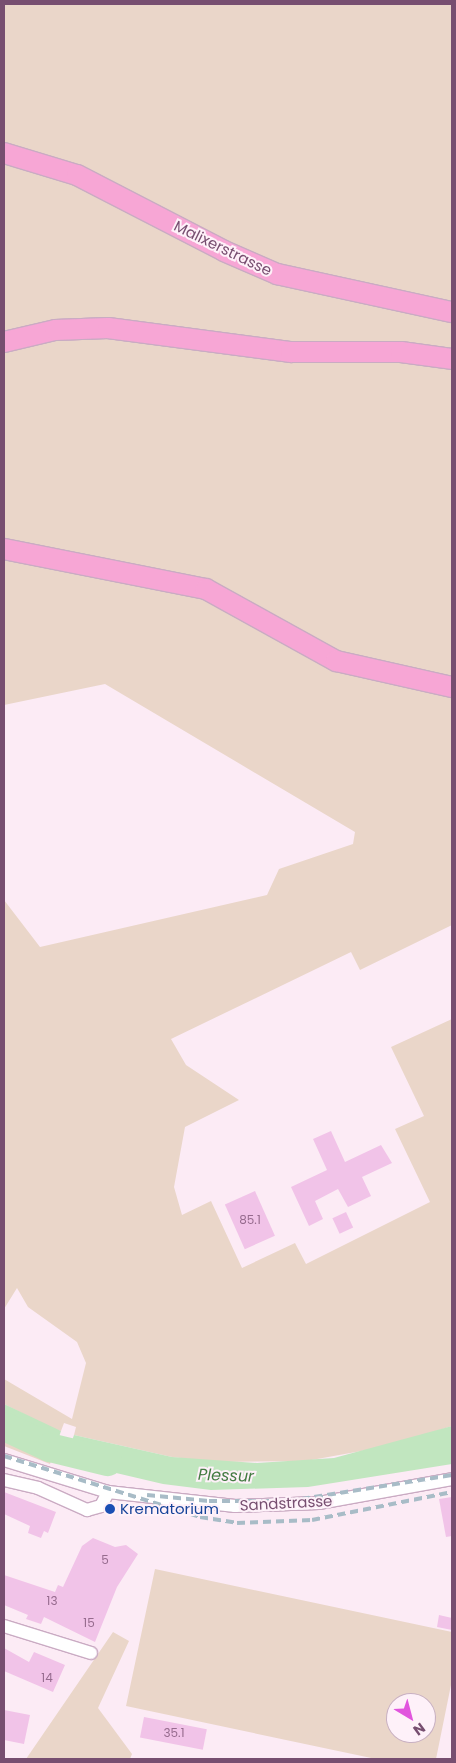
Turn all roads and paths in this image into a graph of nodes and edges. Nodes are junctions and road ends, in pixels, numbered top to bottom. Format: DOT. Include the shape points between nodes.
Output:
graph roads {
  1 [pos="4,153"];
  2 [pos="452,312"];
  3 [pos="4,342"];
  4 [pos="452,359"];
  5 [pos="4,549"];
  6 [pos="452,687"];
  7 [pos="4,1460"];
  8 [pos="452,1479"];
  9 [pos="4,1480"];
  10 [pos="108,1492"];
  11 [pos="4,1626"];
  12 [pos="91,1653"];
  1 -- 2 [label="main road, Malixerstrasse" via="77,175 224,251 277,274"];
  3 -- 4 [label="main road" via="55,330 100,328 291,352 401,352"];
  5 -- 6 [label="main road" via="206,589 343,664"];
  7 -- 10 [label="street, Sandstrasse"];
  8 -- 10 [label="street, Sandstrasse" via="346,1500 259,1507 185,1503"];
  9 -- 10 [label="street" via="38,1488 87,1510 101,1506"];
  11 -- 12 [label="street"];
}
